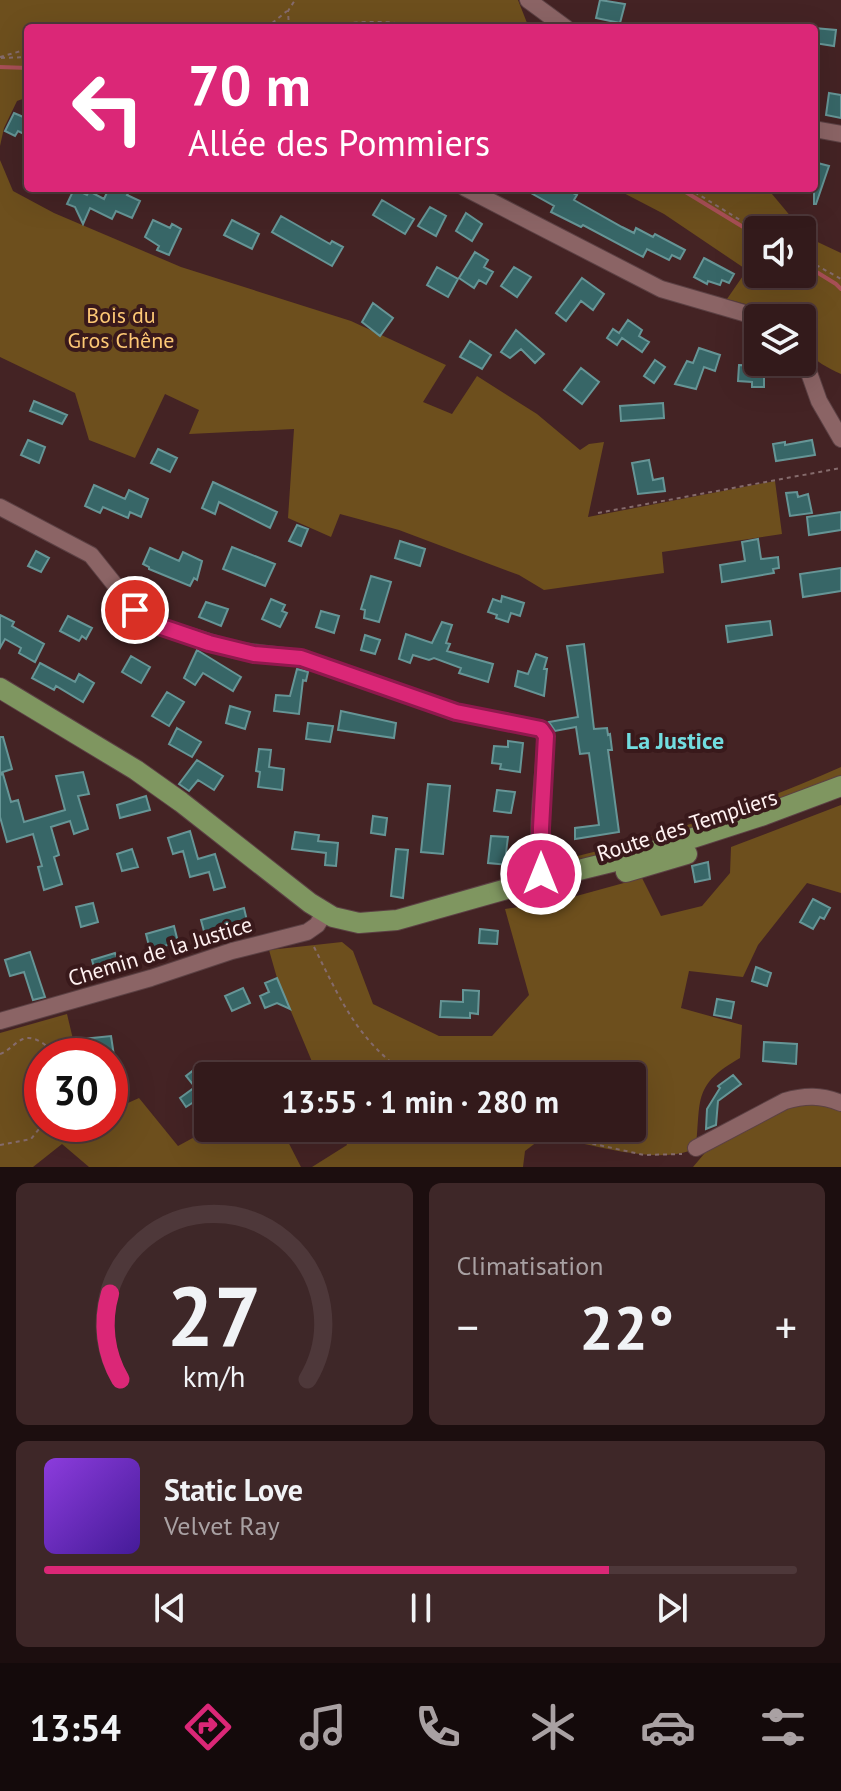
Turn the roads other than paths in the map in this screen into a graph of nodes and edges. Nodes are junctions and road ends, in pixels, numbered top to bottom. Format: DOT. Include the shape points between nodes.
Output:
graph roads {
  1 [pos="528,0"];
  2 [pos="561,24"];
  3 [pos="818,130"];
  4 [pos="841,134"];
  5 [pos="473,192"];
  6 [pos="744,313"];
  7 [pos="810,376"];
  8 [pos="841,439"];
  9 [pos="0,507"];
  10 [pos="0,688"];
  11 [pos="841,786"];
  12 [pos="841,796"];
  13 [pos="544,884"];
  14 [pos="317,922"];
  15 [pos="0,1021"];
  16 [pos="841,1103"];
  17 [pos="696,1148"];
  1 -- 2 [label="street"];
  3 -- 4 [label="street"];
  5 -- 6 [label="street" via="661,289"];
  7 -- 8 [label="street"];
  9 -- 13 [label="street" via="91,555 143,619 156,625 235,650 301,658 456,712 541,729 546,736"];
  10 -- 14 [label="main road, Route des Templiers" via="181,802 281,881"];
  11 -- 13 [label="main road, Route des Templiers"];
  12 -- 13 [label="main road, Route des Templiers" via="652,866"];
  13 -- 14 [label="main road, Route des Templiers" via="373,932"];
  14 -- 15 [label="street, Chemin de la Justice"];
  16 -- 17 [label="street" via="815,1096 785,1101"];
}
